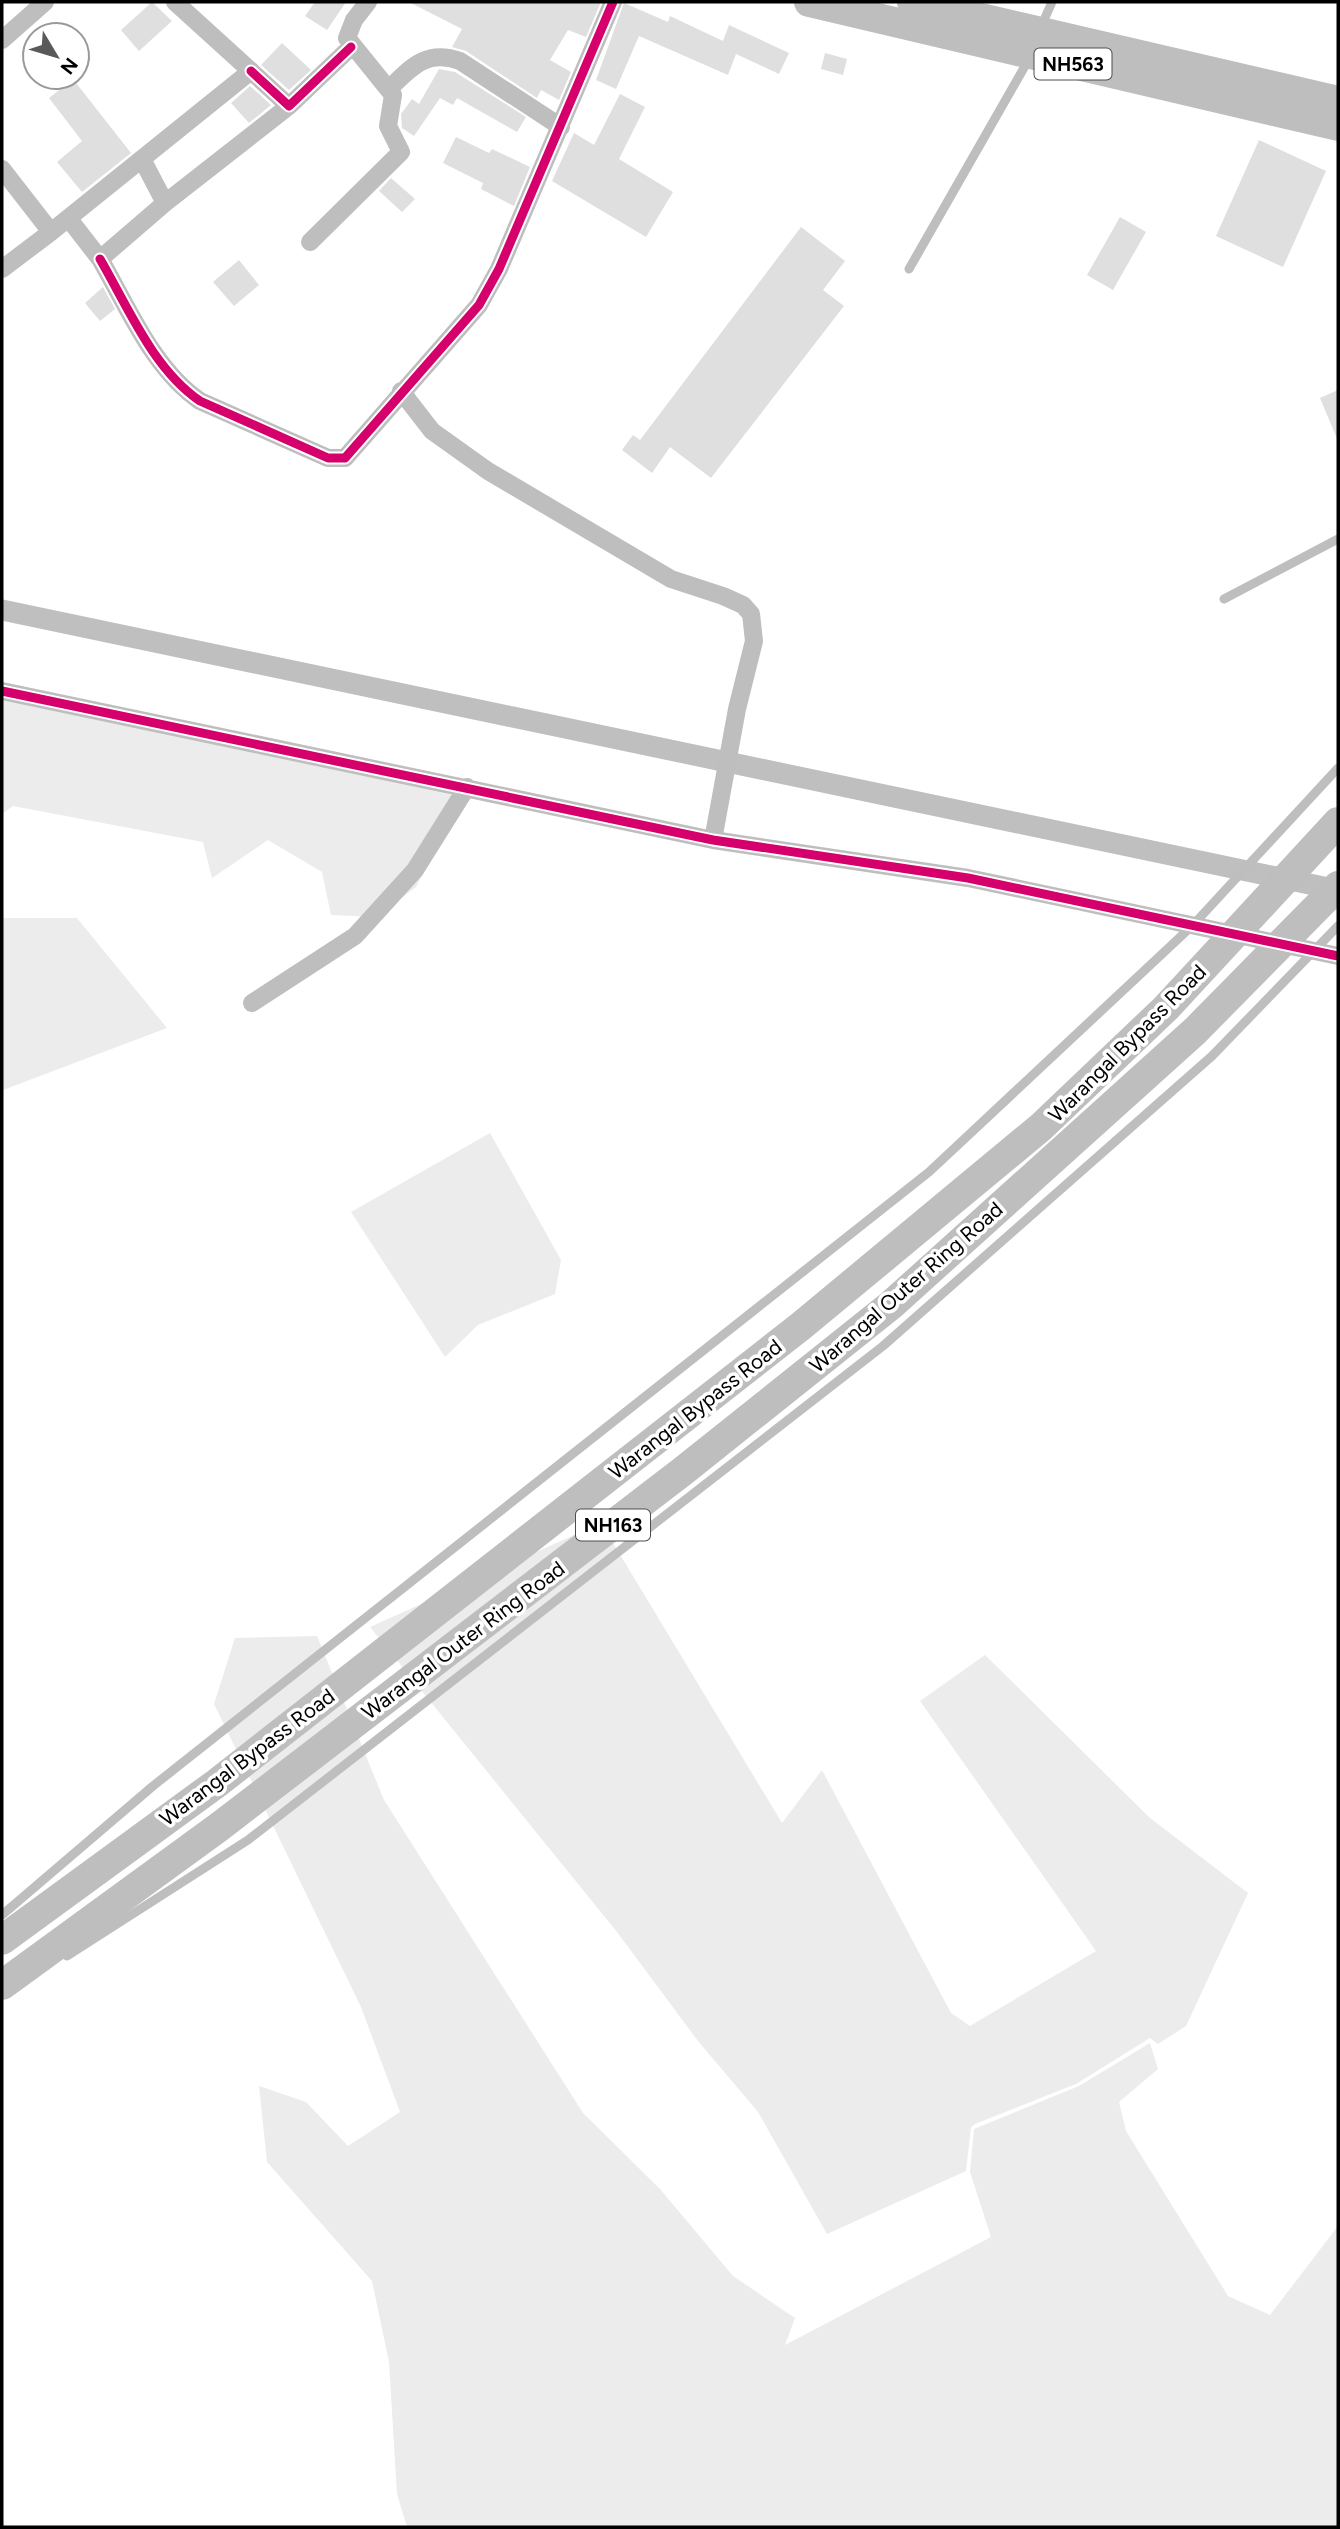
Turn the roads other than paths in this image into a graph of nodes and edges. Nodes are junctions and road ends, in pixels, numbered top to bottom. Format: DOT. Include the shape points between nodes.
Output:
graph roads {
  1 [pos="45,2"];
  2 [pos="175,2"];
  3 [pos="368,2"];
  4 [pos="613,2"];
  5 [pos="808,2"];
  6 [pos="912,2"];
  7 [pos="1052,2"];
  8 [pos="2,40"];
  9 [pos="1035,42"];
  10 [pos="351,47"];
  11 [pos="251,71"];
  12 [pos="389,89"];
  13 [pos="1338,101"];
  14 [pos="289,106"];
  15 [pos="1338,126"];
  16 [pos="561,127"];
  17 [pos="143,161"];
  18 [pos="2,169"];
  19 [pos="165,203"];
  20 [pos="69,219"];
  21 [pos="51,232"];
  22 [pos="310,242"];
  23 [pos="100,258"];
  24 [pos="2,269"];
  25 [pos="909,269"];
  26 [pos="401,391"];
  27 [pos="1338,539"];
  28 [pos="1224,599"];
  29 [pos="2,691"];
  30 [pos="1338,768"];
  31 [pos="467,787"];
  32 [pos="1338,822"];
  33 [pos="713,840"];
  34 [pos="1338,886"];
  35 [pos="1193,925"];
  36 [pos="1338,926"];
  37 [pos="1315,951"];
  38 [pos="1338,956"];
  39 [pos="252,1003"];
  40 [pos="1195,1031"];
  41 [pos="2,1915"];
  42 [pos="2,1940"];
  43 [pos="60,1960"];
  44 [pos="13,1983"];
  45 [pos="2,1997"];
  1 -- 8 [label="street"];
  2 -- 11 [label="street"];
  3 -- 10 [label="street" via="348,30"];
  4 -- 16 [label="street"];
  5 -- 9 [label="highway, NH563"];
  6 -- 9 [label="highway, NH563"];
  7 -- 9 [label="lane"];
  9 -- 13 [label="highway, NH563"];
  9 -- 15 [label="highway, NH563"];
  9 -- 25 [label="lane"];
  10 -- 12 [label="street"];
  10 -- 14 [label="street"];
  11 -- 14 [label="street"];
  11 -- 17 [label="street"];
  12 -- 16 [label="street" via="414,64 427,57 445,56 460,61"];
  12 -- 22 [label="street" via="395,99 388,126 401,148 399,156"];
  14 -- 19 [label="street"];
  16 -- 26 [label="street" via="479,305"];
  17 -- 19 [label="street"];
  17 -- 20 [label="street"];
  18 -- 21 [label="street"];
  19 -- 23 [label="street"];
  20 -- 21 [label="street"];
  20 -- 23 [label="street"];
  21 -- 24 [label="street"];
  23 -- 26 [label="street" via="166,371 184,390 225,413 337,460 355,449"];
  26 -- 33 [label="street" via="432,431 488,471 671,579 743,605 751,614 754,641"];
  27 -- 28 [label="lane"];
  29 -- 31 [label="street"];
  30 -- 35 [label="lane"];
  31 -- 33 [label="street"];
  31 -- 39 [label="street" via="415,870 355,936"];
  32 -- 42 [label="highway, Warangal Bypass Road / NH163" via="1166,1008 1041,1127 801,1326 217,1783"];
  33 -- 35 [label="street" via="968,878"];
  34 -- 40 [label="highway, Warangal Bypass Road / NH163"];
  35 -- 37 [label="street"];
  35 -- 41 [label="lane" via="929,1172 153,1786"];
  36 -- 37 [label="lane"];
  37 -- 38 [label="street"];
  37 -- 43 [label="lane" via="1212,1056 883,1346 248,1840"];
  40 -- 44 [label="highway, Warangal Outer Ring Road / NH163" via="891,1305 725,1438"];
  44 -- 45 [label="lane"];
}
